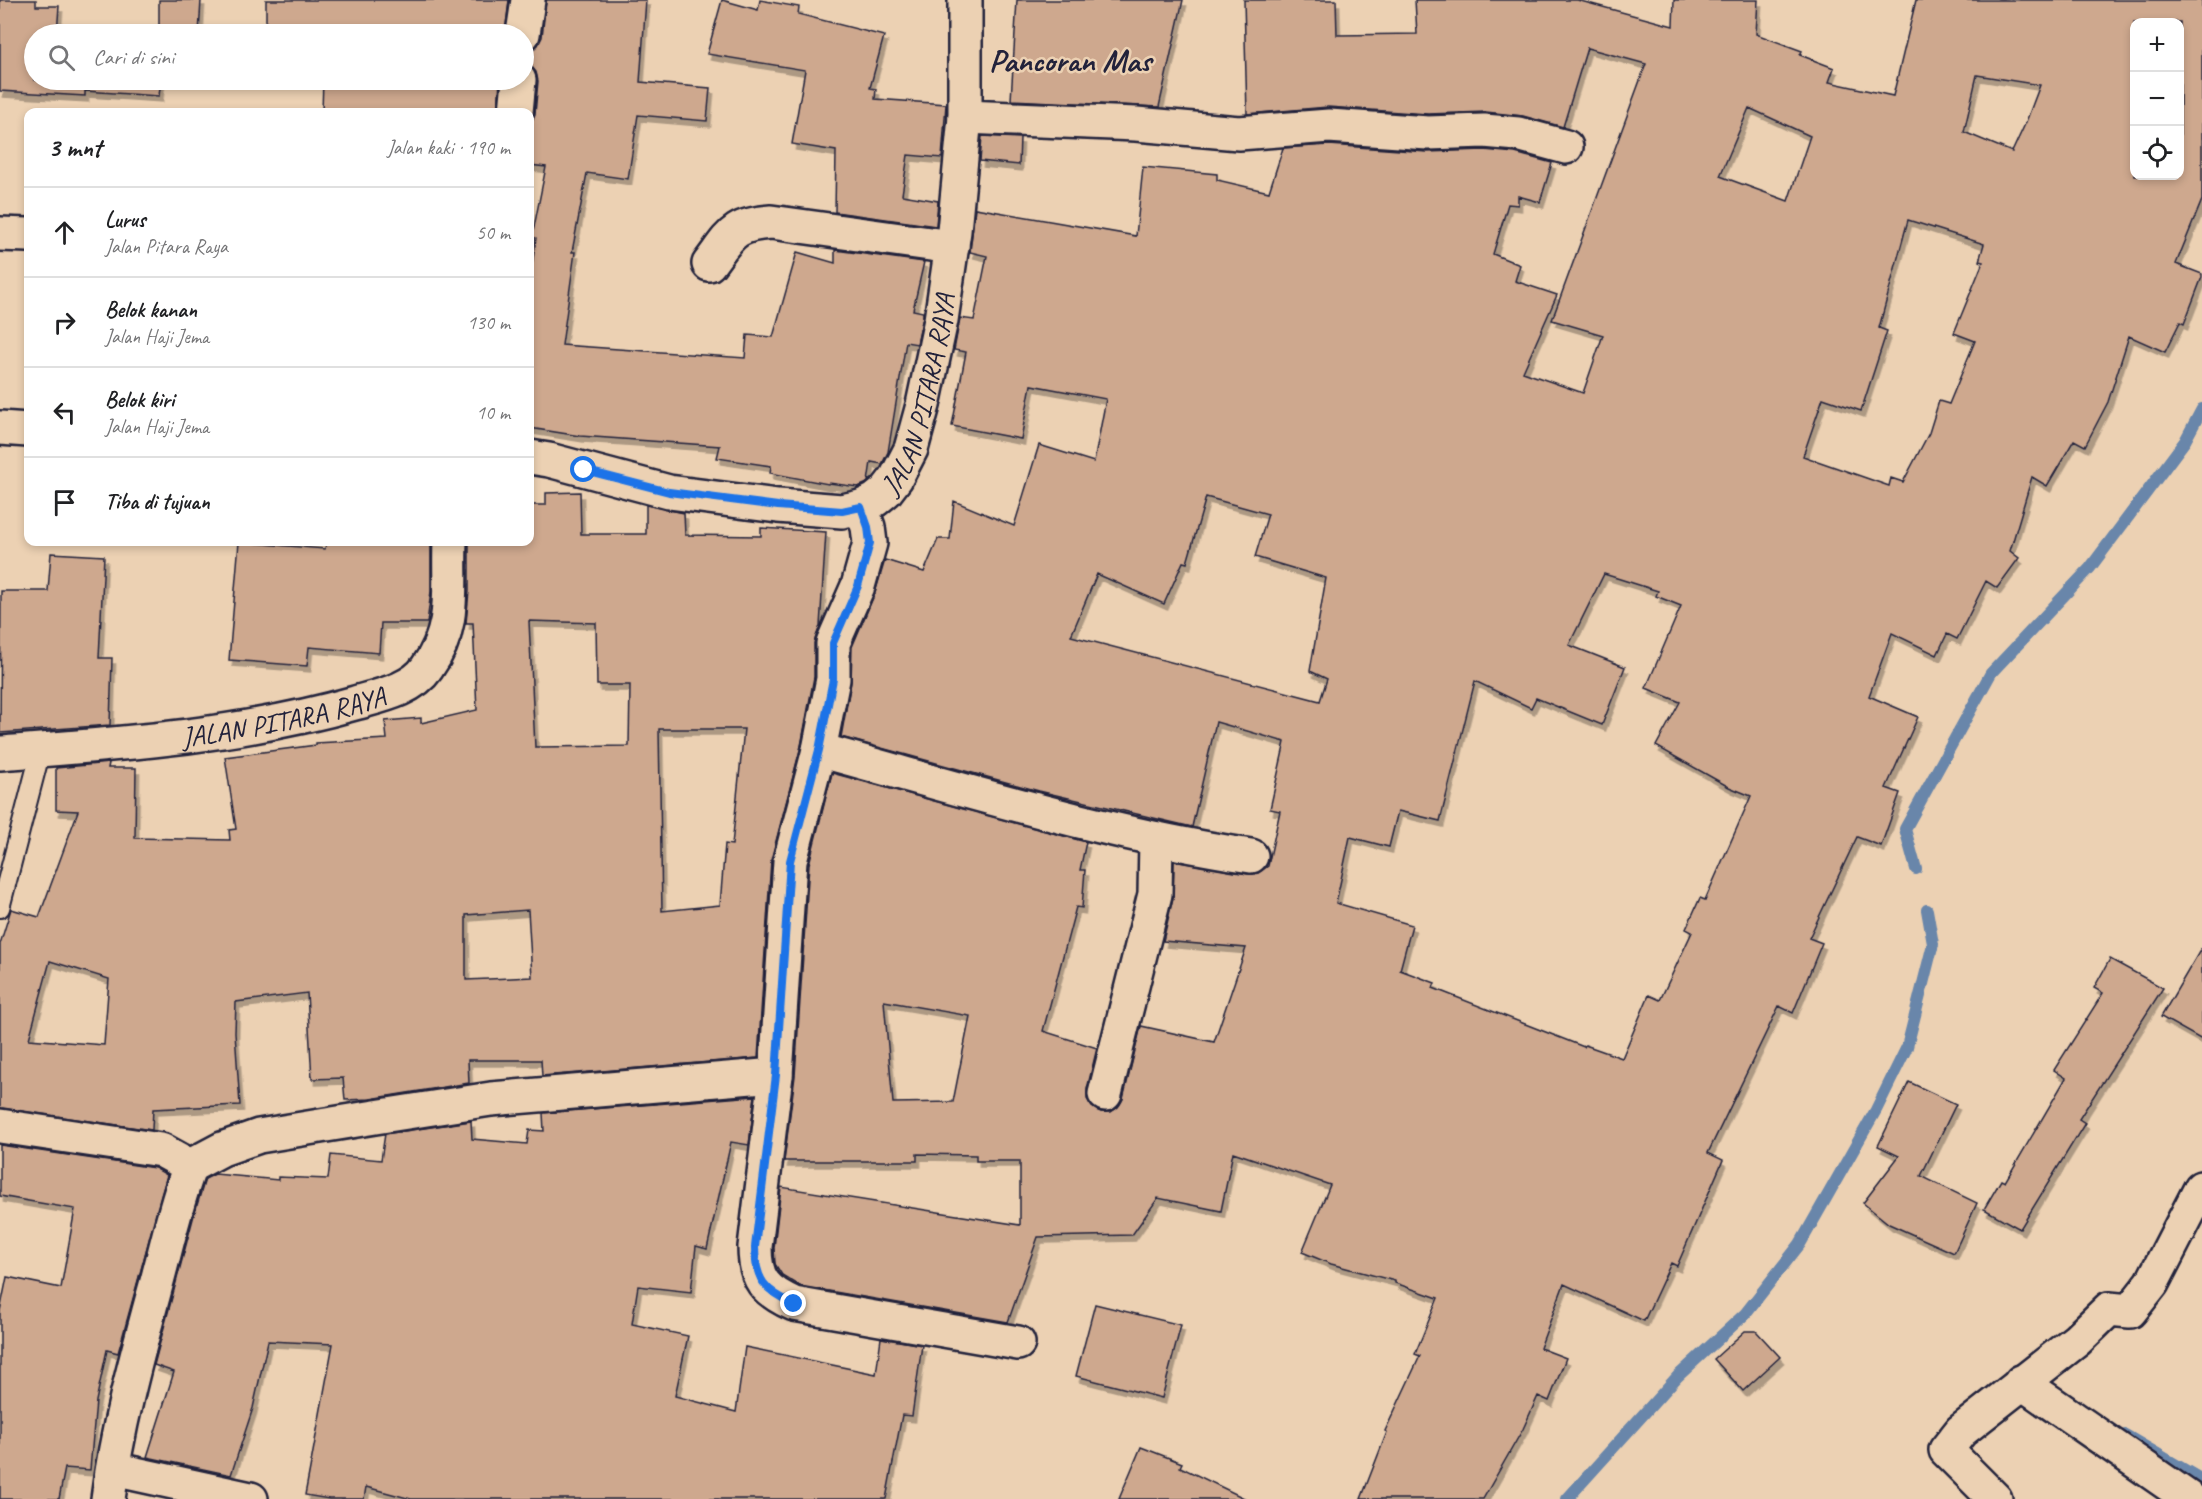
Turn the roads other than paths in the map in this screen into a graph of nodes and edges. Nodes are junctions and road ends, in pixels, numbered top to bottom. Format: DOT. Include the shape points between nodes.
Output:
graph roads {
  1 [pos="528,0"];
  2 [pos="965,0"];
  3 [pos="524,24"];
  4 [pos="518,90"];
  5 [pos="516,108"];
  6 [pos="964,117"];
  7 [pos="1566,147"];
  8 [pos="0,234"];
  9 [pos="24,235"];
  10 [pos="952,247"];
  11 [pos="709,264"];
  12 [pos="0,428"];
  13 [pos="24,430"];
  14 [pos="534,458"];
  15 [pos="861,507"];
  16 [pos="450,546"];
  17 [pos="41,750"];
  18 [pos="819,750"];
  19 [pos="0,753"];
  20 [pos="1156,839"];
  21 [pos="1251,856"];
  22 [pos="0,908"];
  23 [pos="776,1075"];
  24 [pos="1105,1094"];
  25 [pos="0,1126"];
  26 [pos="190,1166"];
  27 [pos="2201,1188"];
  28 [pos="1018,1343"];
  29 [pos="2021,1382"];
  30 [pos="110,1484"];
  31 [pos="251,1499"];
  32 [pos="1995,1499"];
  33 [pos="2190,1499"];
  1 -- 3 [label="street"];
  2 -- 6 [label="street, JALAN PITARA RAYA"];
  4 -- 5 [label="street"];
  6 -- 7 [label="street" via="1136,124 1239,133 1329,126 1428,133 1484,131 1518,134"];
  6 -- 10 [label="street, JALAN PITARA RAYA"];
  8 -- 9 [label="street"];
  10 -- 11 [label="street" via="771,222 748,224 732,234"];
  10 -- 15 [label="street, JALAN PITARA RAYA" via="941,320 911,449 886,491"];
  12 -- 13 [label="street"];
  14 -- 15 [label="street, JALAN PITARA RAYA" via="669,492 778,506 842,511"];
  15 -- 18 [label="street" via="870,543 858,586 833,643 833,679"];
  16 -- 17 [label="street, JALAN PITARA RAYA" via="449,615 442,640 426,670 400,689 273,723"];
  17 -- 19 [label="street, JALAN PITARA RAYA"];
  17 -- 22 [label="lane"];
  18 -- 20 [label="street"];
  18 -- 23 [label="street" via="790,861"];
  20 -- 21 [label="street"];
  20 -- 24 [label="street" via="1155,894"];
  23 -- 26 [label="street" via="491,1099 375,1117 259,1136"];
  23 -- 28 [label="street" via="755,1247 755,1265 761,1281 774,1295 794,1304"];
  25 -- 26 [label="street" via="161,1150"];
  26 -- 30 [label="street" via="178,1197 133,1371"];
  27 -- 29 [label="street" via="2152,1283 2130,1311 2109,1309 2077,1340"];
  29 -- 32 [label="street" via="1961,1431 1946,1450"];
  29 -- 33 [label="street"];
  30 -- 31 [label="street"];
}
